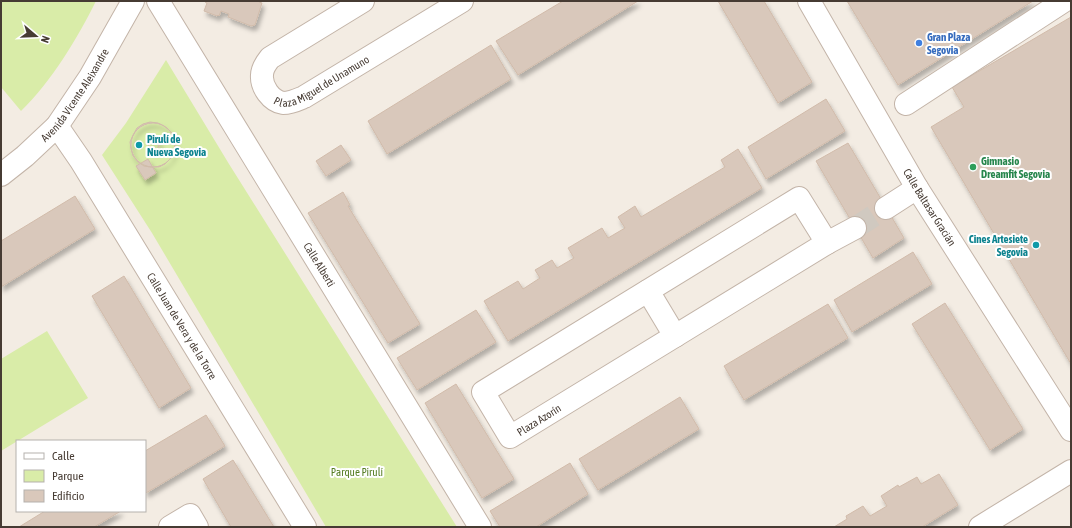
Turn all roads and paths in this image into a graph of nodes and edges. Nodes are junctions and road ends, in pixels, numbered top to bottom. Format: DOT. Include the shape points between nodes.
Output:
graph roads {
  1 [pos="133,1"];
  2 [pos="158,1"];
  3 [pos="363,1"];
  4 [pos="462,1"];
  5 [pos="809,1"];
  6 [pos="1064,1"];
  7 [pos="906,104"];
  8 [pos="57,126"];
  9 [pos="1,175"];
  10 [pos="917,188"];
  11 [pos="886,208"];
  12 [pos="855,228"];
  13 [pos="827,243"];
  14 [pos="648,291"];
  15 [pos="675,336"];
  16 [pos="1071,430"];
  17 [pos="1071,472"];
  18 [pos="170,527"];
  19 [pos="197,527"];
  20 [pos="305,527"];
  21 [pos="480,527"];
  22 [pos="980,527"];
  1 -- 8 [label="street, Avenida Vicente Aleixandre" via="90,77"];
  2 -- 21 [label="street, Calle Alberti"];
  3 -- 4 [label="street, Plaza Miguel de Unamuno" via="270,58 262,77 265,88 274,99 288,103 304,97"];
  5 -- 10 [label="street, Calle Baltasar Gracián"];
  6 -- 7 [label="street"];
  8 -- 9 [label="street, Avenida Vicente Aleixandre" via="26,156"];
  8 -- 20 [label="street, Calle Juan de Vera y de la Torre" via="81,161"];
  10 -- 11 [label="street"];
  10 -- 16 [label="street, Calle Baltasar Gracián"];
  12 -- 13 [label="street, Plaza Azorín"];
  13 -- 14 [label="street, Plaza Azorín" via="799,198"];
  13 -- 15 [label="street, Plaza Azorín"];
  14 -- 15 [label="street"];
  14 -- 15 [label="street, Plaza Azorín" via="483,392 510,437"];
  17 -- 22 [label="street"];
  18 -- 19 [label="street" via="190,515"];
}
